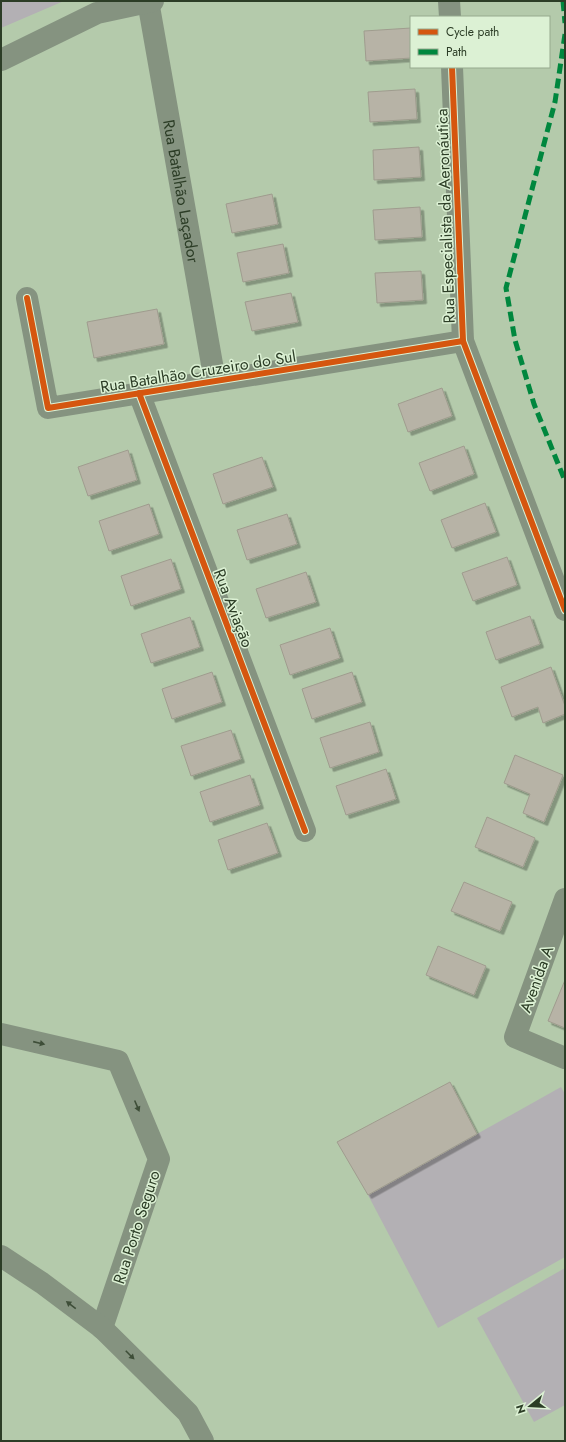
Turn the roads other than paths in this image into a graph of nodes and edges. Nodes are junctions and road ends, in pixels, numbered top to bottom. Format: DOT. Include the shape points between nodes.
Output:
graph roads {
  1 [pos="148,1"];
  2 [pos="153,1"];
  3 [pos="449,1"];
  4 [pos="450,16"];
  5 [pos="1,60"];
  6 [pos="452,68"];
  7 [pos="27,298"];
  8 [pos="463,341"];
  9 [pos="214,381"];
  10 [pos="139,393"];
  11 [pos="565,610"];
  12 [pos="305,831"];
  13 [pos="565,899"];
  14 [pos="1,1034"];
  15 [pos="565,1058"];
  16 [pos="1,1256"];
  17 [pos="102,1328"];
  18 [pos="203,1441"];
  1 -- 2 [label="street"];
  1 -- 5 [label="street" via="97,13"];
  1 -- 9 [label="street, Rua Batalhão Laçador"];
  3 -- 4 [label="street"];
  6 -- 8 [label="street, Rua Especialista da Aeronáutica"];
  7 -- 10 [label="street, Rua Batalhão Cruzeiro do Sul" via="48,408"];
  8 -- 9 [label="street, Rua Batalhão Cruzeiro do Sul"];
  8 -- 11 [label="street, Rua Especialista da Aeronáutica"];
  9 -- 10 [label="street, Rua Batalhão Cruzeiro do Sul"];
  10 -- 12 [label="street, Rua Aviação"];
  13 -- 15 [label="street, Avenida A" via="515,1037"];
  14 -- 17 [label="street, Rua Porto Seguro, one-way" via="118,1061 159,1159"];
  17 -- 16 [label="street, one-way"];
  17 -- 18 [label="street, one-way" via="188,1414"];
}
